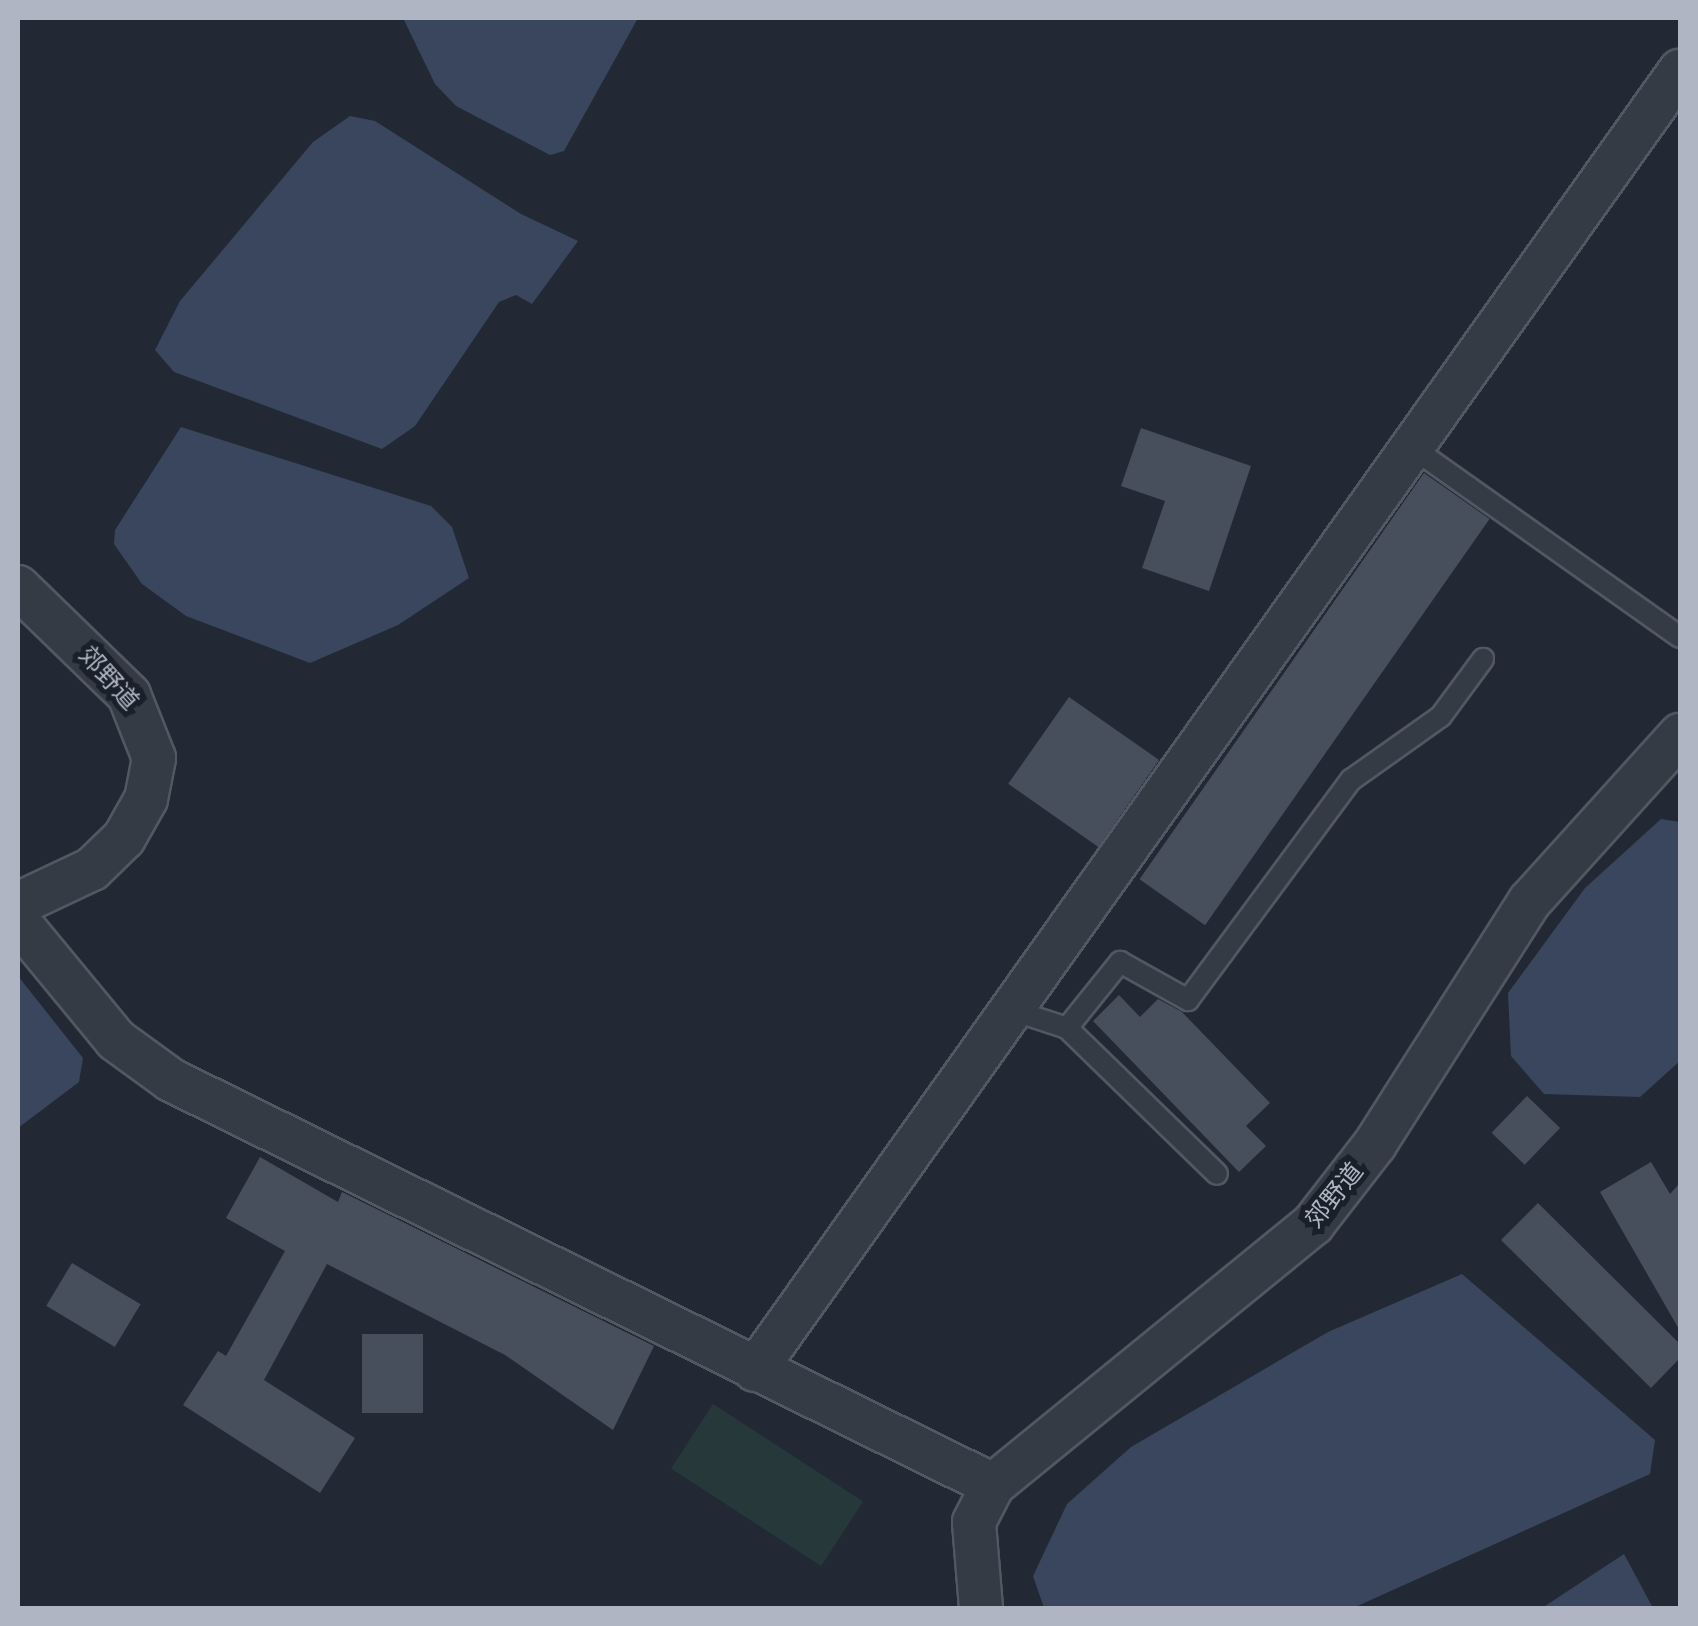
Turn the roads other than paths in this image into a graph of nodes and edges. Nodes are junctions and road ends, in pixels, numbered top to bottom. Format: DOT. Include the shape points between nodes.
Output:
graph roads {
  1 [pos="1680,71"];
  2 [pos="1412,448"];
  3 [pos="18,587"];
  4 [pos="1680,637"];
  5 [pos="1483,660"];
  6 [pos="1680,735"];
  7 [pos="18,904"];
  8 [pos="18,921"];
  9 [pos="1007,1008"];
  10 [pos="1068,1028"];
  11 [pos="1217,1174"];
  12 [pos="755,1370"];
  13 [pos="993,1486"];
  14 [pos="980,1608"];
  1 -- 2 [label="street"];
  2 -- 4 [label="lane"];
  2 -- 9 [label="street"];
  3 -- 7 [label="street, 郊野道" via="129,696 154,758 146,799 124,838 92,869"];
  5 -- 10 [label="lane" via="1440,716 1350,780 1188,1000 1120,962"];
  6 -- 13 [label="street, 郊野道" via="1530,900 1375,1144 1313,1224"];
  8 -- 12 [label="street" via="93,1016 170,1080"];
  9 -- 10 [label="lane"];
  9 -- 12 [label="street"];
  10 -- 11 [label="lane"];
  12 -- 13 [label="street"];
  13 -- 14 [label="street, 郊野道" via="974,1522"];
}
